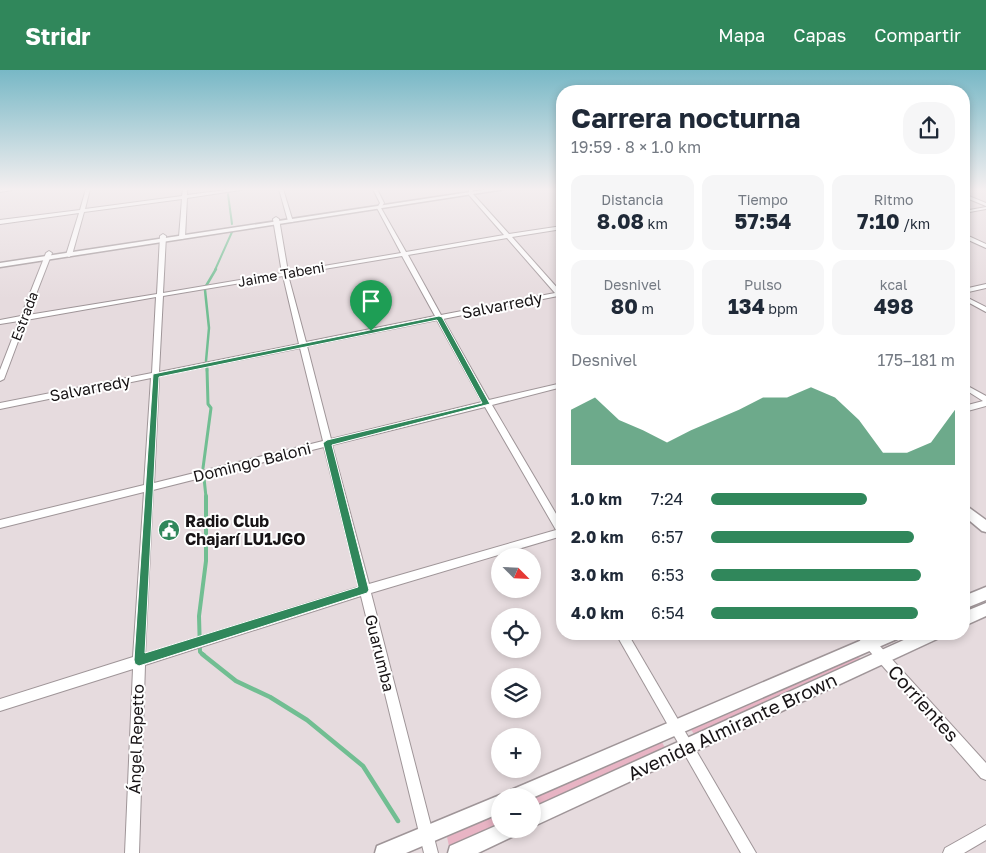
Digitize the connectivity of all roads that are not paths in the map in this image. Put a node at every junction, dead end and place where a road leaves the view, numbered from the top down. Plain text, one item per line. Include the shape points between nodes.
1 (77, 226) edge
2 (183, 226) edge
3 (246, 226) edge
4 (278, 226) edge
5 (391, 226) edge
6 (500, 226) edge
7 (556, 228) edge
8 (182, 235) junction
9 (508, 236) junction
10 (163, 238) junction
11 (970, 239) edge
12 (986, 246) edge
13 (69, 252) junction
14 (404, 254) junction
15 (48, 256) junction
16 (0, 261) edge
17 (0, 265) edge
18 (286, 274) junction
19 (217, 286) joint
20 (986, 286) edge
21 (200, 288) joint
22 (556, 289) edge
23 (970, 290) edge
24 (160, 295) junction
25 (556, 295) edge
26 (970, 301) edge
27 (986, 310) edge
28 (439, 317) junction
29 (23, 318) junction
30 (0, 322) edge
31 (303, 345) junction
32 (155, 375) junction
33 (0, 379) edge
34 (556, 387) edge
35 (970, 390) edge
36 (986, 402) edge
37 (487, 404) junction
38 (0, 406) edge
39 (970, 407) edge
40 (327, 443) junction
41 (220, 470) joint
42 (149, 487) junction
43 (970, 514) edge
44 (556, 522) edge
45 (0, 524) edge
46 (986, 527) edge
47 (556, 534) edge
48 (364, 590) junction
49 (986, 593) edge
50 (970, 600) edge
51 (986, 609) edge
52 (970, 616) edge
53 (626, 640) edge
54 (864, 640) edge
55 (867, 640) edge
56 (918, 640) edge
57 (882, 656) junction
58 (139, 660) junction
59 (0, 705) edge
60 (677, 728) junction
61 (688, 747) junction
62 (986, 773) edge
63 (536, 788) edge
64 (491, 808) edge
65 (541, 814) edge
66 (986, 832) edge
67 (426, 835) junction
68 (491, 838) edge
69 (132, 853) edge
70 (384, 853) edge
71 (431, 853) edge
72 (457, 853) edge
73 (748, 853) edge
74 (950, 853) edge

1 - 13 street
2 - 8 street
3 - 8 main road
4 - 18 street, Guarumba
5 - 14 street
6 - 9 street
7 - 9 street, Jaime Tabeni
8 - 10 main road
9 - 14 street, Jaime Tabeni
9 - 22 street
10 - 13 main road
10 - 24 street, Ángel Repetto
11 - 12 street
13 - 15 main road
14 - 18 street, Jaime Tabeni
14 - 28 street
15 - 16 main road
15 - 17 main road
15 - 29 street, Estrada
18 - 19 street, Jaime Tabeni
18 - 31 street, Guarumba
19 - 21 street, Jaime Tabeni
20 - 23 street
21 - 24 street, Jaime Tabeni
24 - 29 street, Jaime Tabeni
24 - 32 street, Ángel Repetto
25 - 28 street, Salvarredy
26 - 27 street
28 - 31 street, Salvarredy
28 - 37 street
29 - 30 street, Jaime Tabeni
29 - 33 street, Estrada
31 - 32 street, Salvarredy
31 - 40 street, Guarumba
32 - 38 street, Salvarredy
32 - 42 street, Ángel Repetto
34 - 37 street, Domingo Baloni
35 - 36 street
36 - 39 street
37 - 40 street, Domingo Baloni
37 - 44 street
40 - 41 street, Domingo Baloni
40 - 48 street, Guarumba
41 - 42 street, Domingo Baloni
42 - 45 street, Domingo Baloni
42 - 58 street, Ángel Repetto
43 - 46 main road
47 - 48 street
48 - 58 street
48 - 67 street, Guarumba
49 - 50 main road
51 - 52 main road
53 - 60 street
54 - 60 main road, Avenida Almirante Brown
55 - 57 street, Corrientes
56 - 57 main road, Avenida Almirante Brown
57 - 61 main road, Avenida Almirante Brown
57 - 62 street, Corrientes
58 - 59 street
58 - 69 street, Ángel Repetto
60 - 61 street
60 - 63 main road, Avenida Almirante Brown
61 - 65 main road, Avenida Almirante Brown
61 - 73 street
64 - 67 main road
66 - 74 street
67 - 70 main road
67 - 71 street, Guarumba
68 - 72 main road

